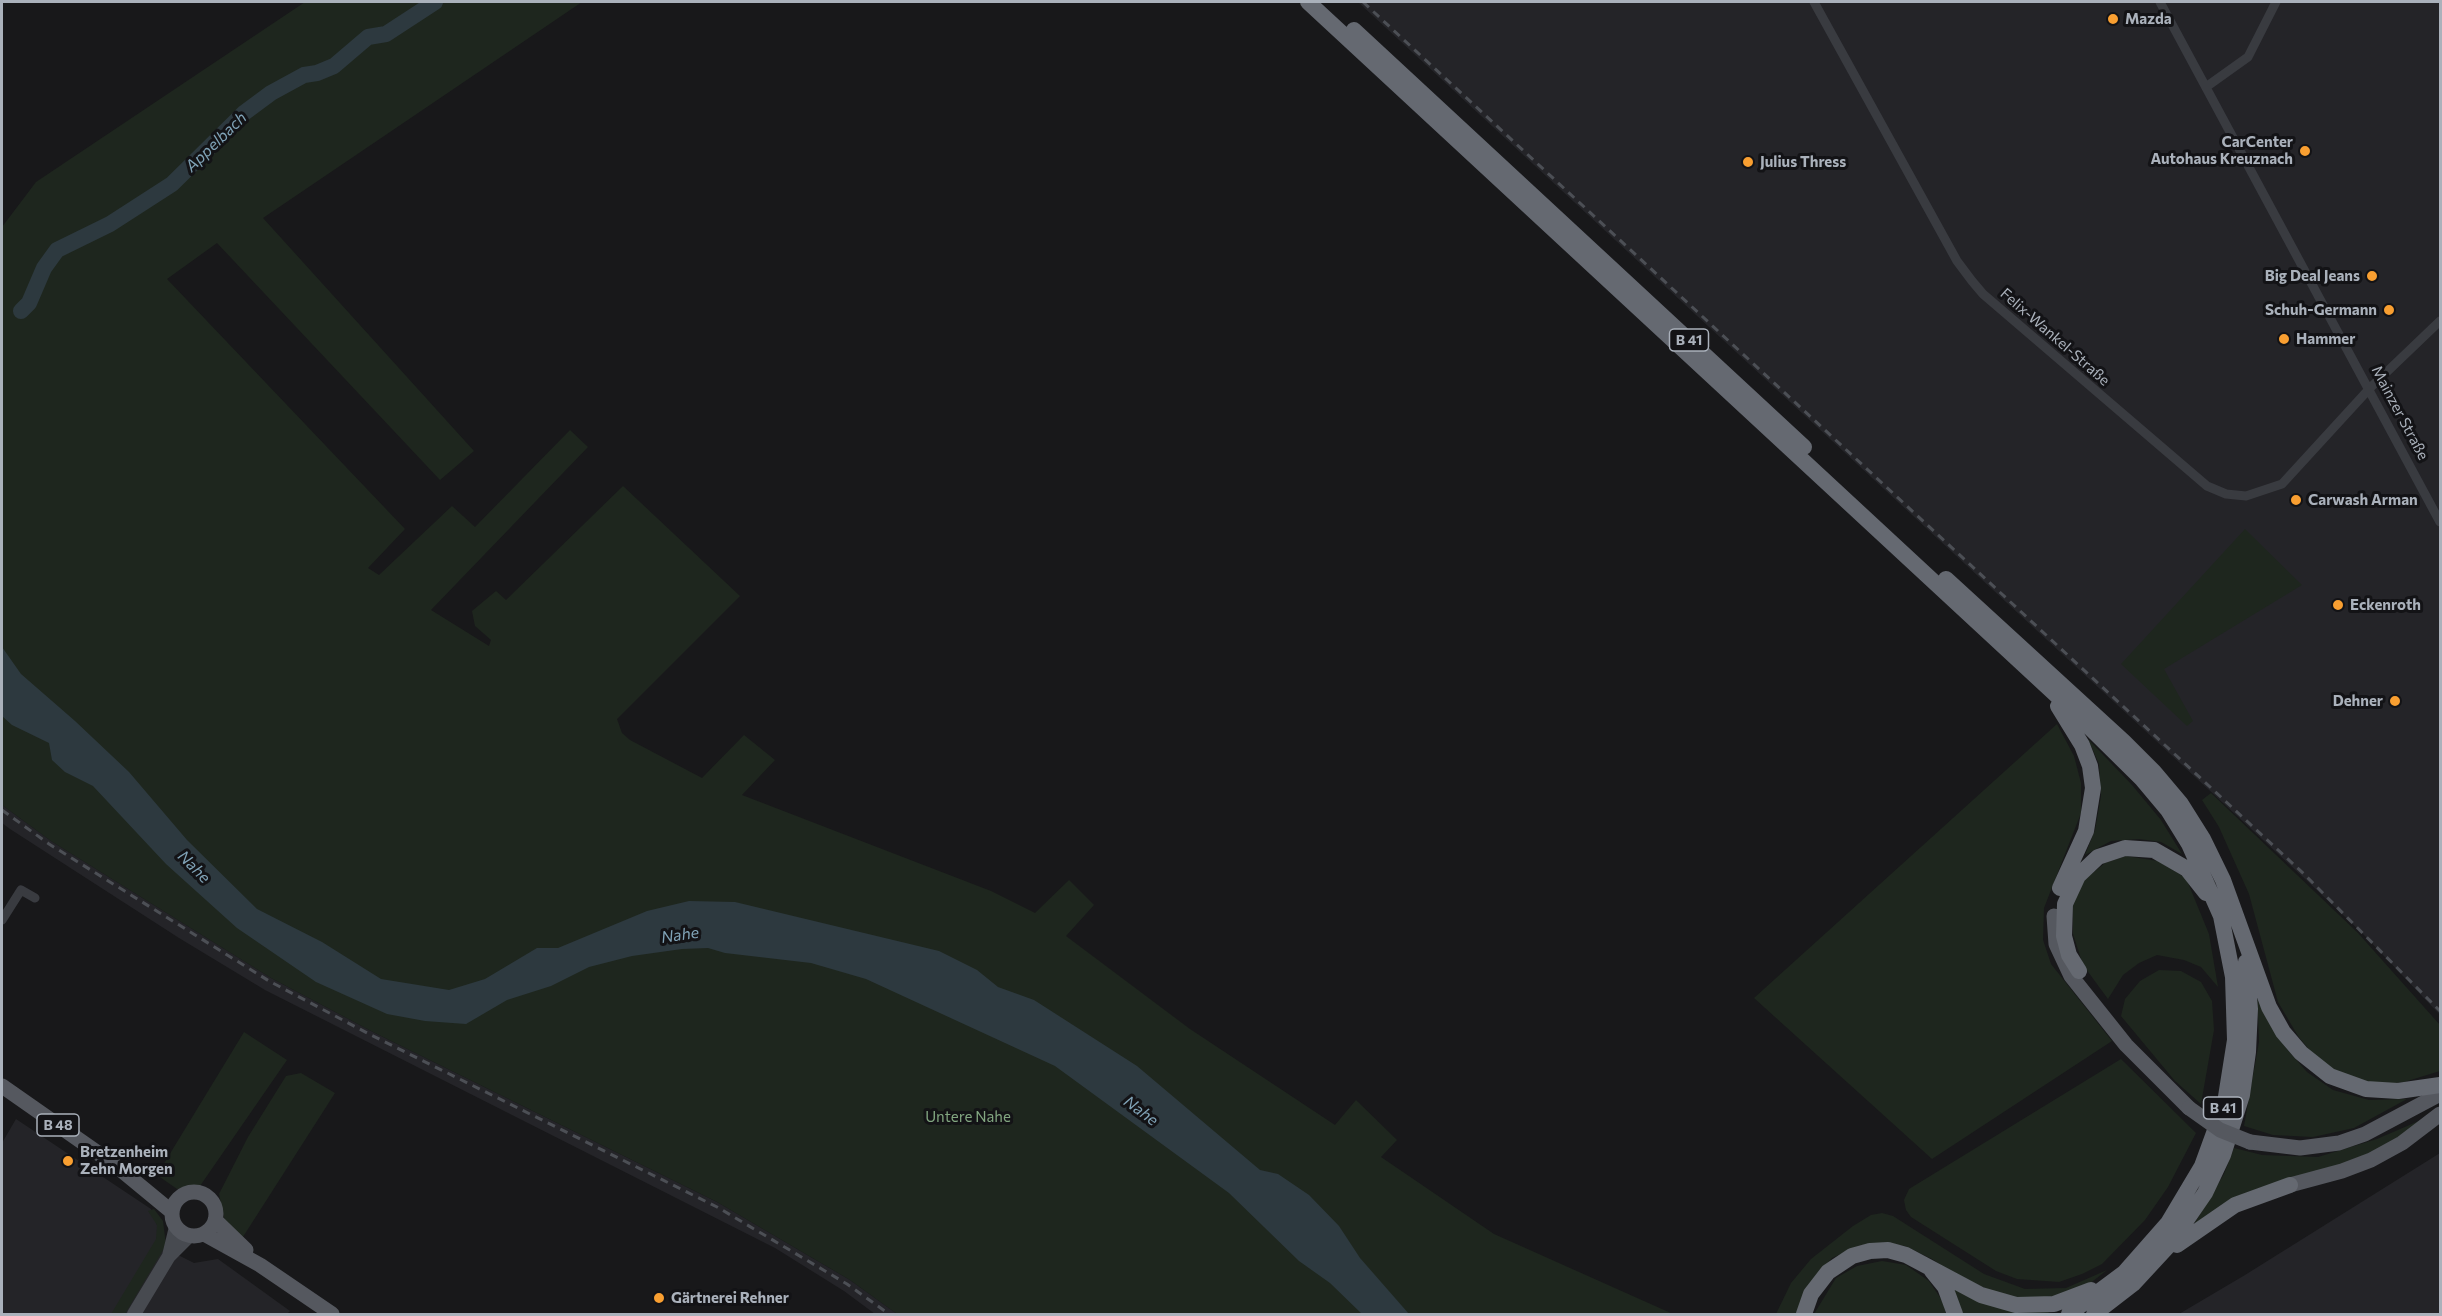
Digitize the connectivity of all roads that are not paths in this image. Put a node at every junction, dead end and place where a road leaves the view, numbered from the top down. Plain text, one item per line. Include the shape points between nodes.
1 (1308, 2) edge
2 (1324, 2) edge
3 (1814, 2) edge
4 (2160, 2) edge
5 (2276, 2) edge
6 (2206, 87) junction
7 (2440, 321) edge
8 (2370, 388) junction
9 (2440, 522) edge
10 (2046, 688) junction
11 (35, 898) dead end
12 (2054, 916) joint
13 (2221, 916) junction
14 (2, 920) edge
15 (2238, 923) junction
16 (2079, 972) joint
17 (2440, 1085) edge
18 (2, 1086) edge
19 (2168, 1088) junction
20 (2440, 1094) edge
21 (2440, 1114) edge
22 (114, 1165) junction
23 (2290, 1185) joint
24 (182, 1196) junction
25 (172, 1212) junction
26 (215, 1220) junction
27 (190, 1232) junction
28 (1915, 1258) junction
29 (2157, 1260) junction
30 (260, 1265) junction
31 (2124, 1273) junction
32 (134, 1314) edge
33 (332, 1314) edge
34 (1804, 1314) edge
35 (1955, 1314) edge
36 (2069, 1314) edge
37 (2094, 1314) edge

1 - 10 highway, B 41
2 - 15 highway, B 41 via 2147,765 2181,804 2203,839
3 - 8 street, Felix-Wankel-Straße via 1967,274 1983,294 2193,477 2216,490 2246,496 2282,484
4 - 6 street, Mainzer Straße
5 - 6 street via 2248,57
6 - 8 street, Mainzer Straße
7 - 8 street, Felix-Wankel-Straße
8 - 9 street, Mainzer Straße
10 - 12 highway, B 41 via 2082,745 2093,788 2089,821 2058,894
10 - 13 highway, B 41 via 2156,794 2199,861
11 - 14 street via 21,890
12 - 19 main road, B 41 via 2056,944 2071,976 2126,1045
13 - 16 highway, B 41 via 2197,879 2172,858 2135,847 2107,853 2078,876 2065,904 2064,936
13 - 31 highway, B 41 via 2231,957 2236,1019 2224,1103 2211,1145 2186,1195
15 - 17 highway, B 41 via 2276,1020 2292,1044 2310,1061 2342,1082 2366,1089 2398,1091
15 - 29 highway, B 41 via 2247,966 2250,1010 2242,1095 2227,1146 2205,1192
16 - 19 main road, B 41
18 - 22 main road, B 48
19 - 20 main road, B 41, bridge via 2220,1130 2250,1142 2300,1148 2339,1143 2365,1134
21 - 23 main road via 2379,1156
22 - 24 main road, B 48
22 - 25 main road, B 48
23 - 29 highway via 2235,1205
24 - 25 main road
24 - 26 main road via 193,1192 205,1195 215,1209
25 - 27 main road
26 - 27 main road
26 - 30 main road
27 - 30 main road
27 - 32 street via 169,1256
28 - 31 highway via 1992,1300 2029,1306 2067,1301
28 - 34 highway via 1879,1250 1852,1256 1821,1279
28 - 35 highway via 1939,1278
29 - 37 highway, B 41
30 - 33 main road
31 - 36 highway, B 41

